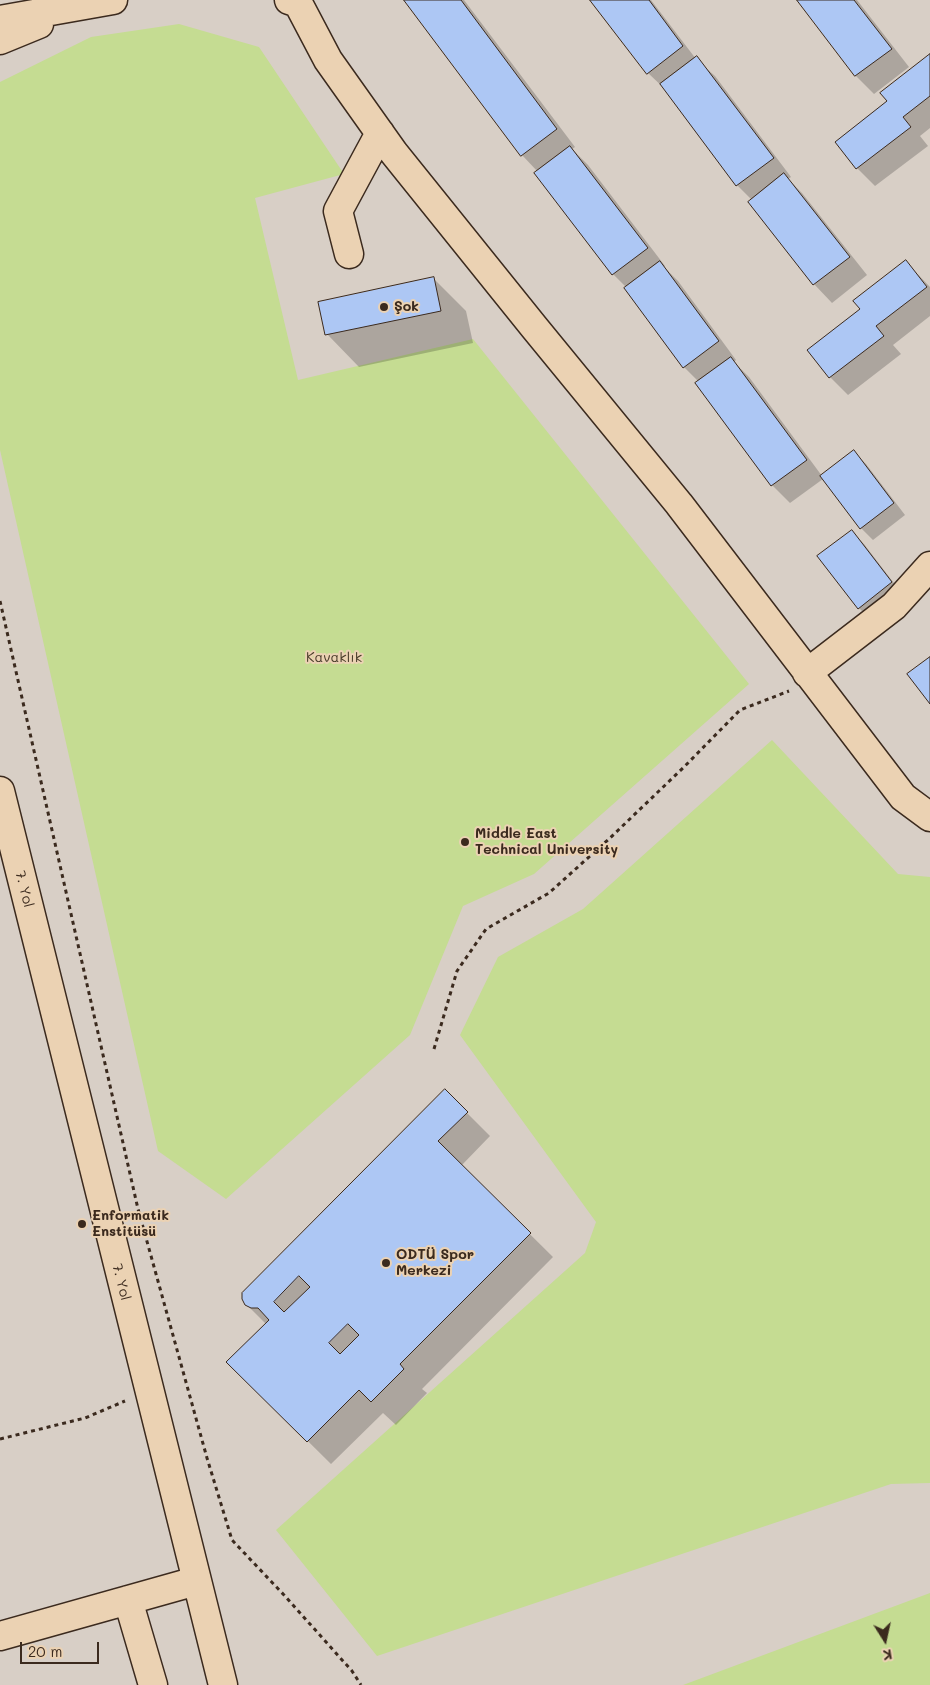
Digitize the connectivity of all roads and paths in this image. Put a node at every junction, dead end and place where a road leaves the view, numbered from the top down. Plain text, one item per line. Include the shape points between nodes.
1 (113, 0) edge
2 (297, 1) edge
3 (82, 6) junction
4 (0, 20) edge
5 (0, 40) edge
6 (380, 133) junction
7 (349, 254) dead end
8 (930, 566) edge
9 (0, 601) edge
10 (811, 678) junction
11 (0, 791) edge
12 (930, 817) edge
13 (434, 1049) dead end
14 (149, 1391) junction
15 (0, 1439) edge
16 (196, 1581) junction
17 (128, 1600) junction
18 (0, 1636) edge
19 (153, 1685) edge
20 (223, 1685) edge
21 (361, 1685) edge

1 - 3 street
2 - 6 street via 328,60
3 - 4 street
3 - 5 street
6 - 7 street via 338,212
6 - 10 street via 679,504
8 - 10 street via 894,606
9 - 21 path via 138,1208 232,1540 352,1671
10 - 12 street via 903,796
10 - 13 path via 740,710 610,838 549,892 486,929 457,971
11 - 14 street, 7. Yol
14 - 15 path via 85,1418
14 - 16 street, 7. Yol
16 - 17 street
16 - 20 street, 7. Yol
17 - 18 street
17 - 19 street

